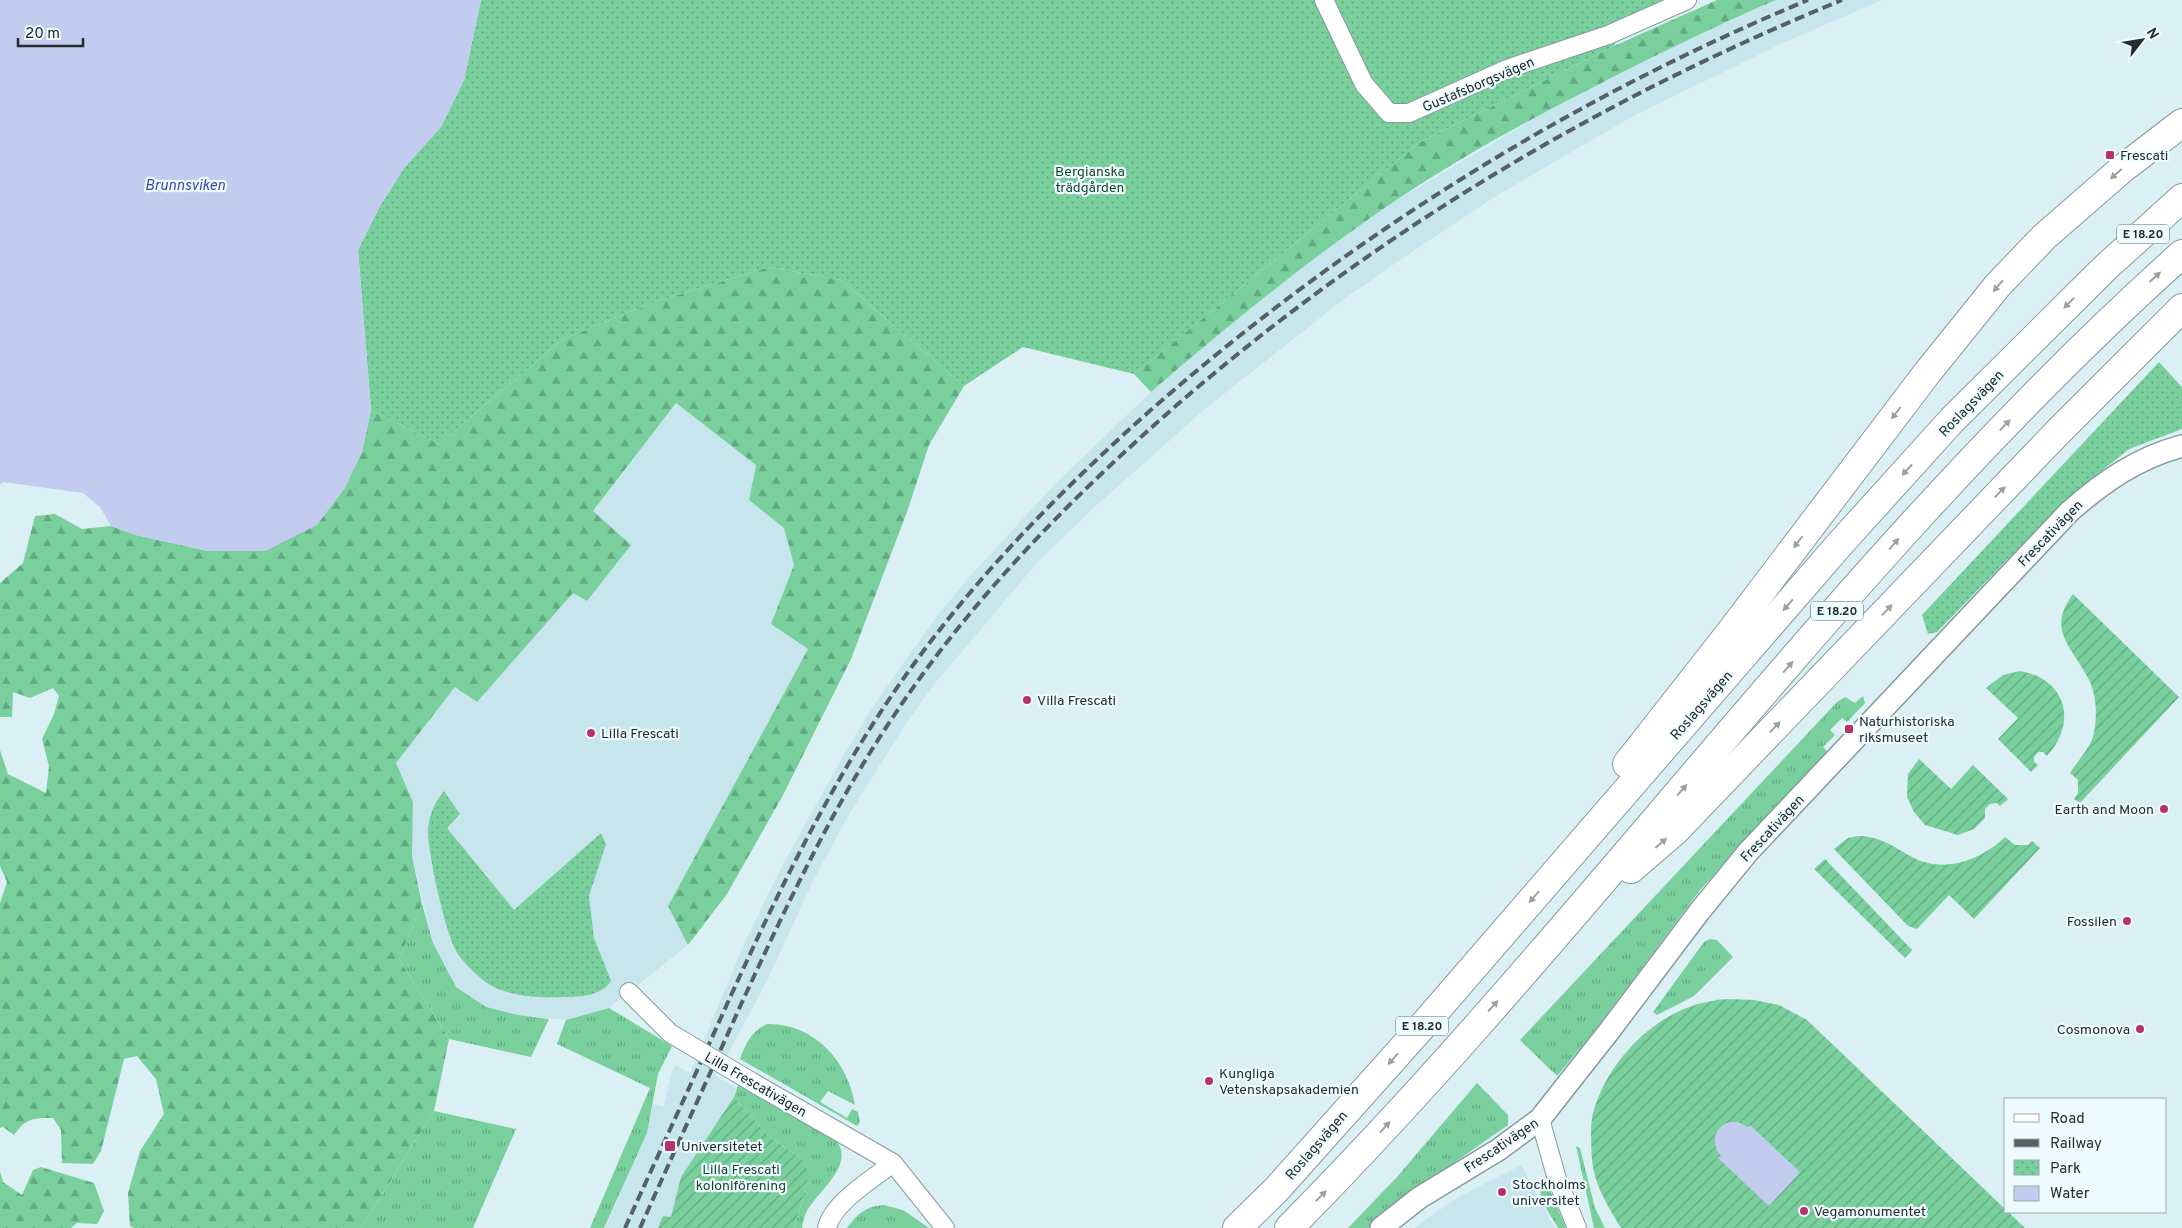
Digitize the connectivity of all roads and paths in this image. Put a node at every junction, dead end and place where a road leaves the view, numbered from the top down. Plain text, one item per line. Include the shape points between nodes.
1 (1324, 0) edge
2 (1686, 0) edge
3 (2182, 123) edge
4 (2182, 198) edge
5 (2182, 254) edge
6 (2182, 308) edge
7 (2182, 446) edge
8 (1566, 860) junction
9 (1558, 932) junction
10 (629, 992) dead end
11 (1540, 1119) junction
12 (893, 1163) junction
13 (1276, 1190) junction
14 (826, 1228) edge
15 (945, 1228) edge
16 (1222, 1228) edge
17 (1237, 1228) edge
18 (1289, 1228) edge
19 (1381, 1228) edge
20 (1577, 1228) edge

1 - 2 street, Gustafsborgsvägen via 1364,84 1389,113 1409,113 1508,69 1608,35
3 -> 8 main road via 2122,169 2044,238 1998,285 1606,791
4 -> 8 main road, Roslagsvägen / E 18.20 via 2104,269 1952,420
9 -> 5 main road, E 18.20 via 1922,512 2056,372
9 -> 6 main road via 1674,832 2058,432
7 - 11 street, Frescativägen via 2161,451 2133,464 2098,486 2069,512 1748,852
8 -> 13 main road, Roslagsvägen / E 18.20
18 -> 9 main road, E 18.20 via 1352,1163
10 - 12 street, Lilla Frescativägen, bridge via 670,1033
11 - 19 street, Frescativägen via 1498,1150 1419,1198
11 - 20 street via 1557,1179
12 - 14 street via 842,1203
12 - 15 street, Lilla Frescativägen
13 - 16 main road
13 - 17 main road, Roslagsvägen / E 18.20

